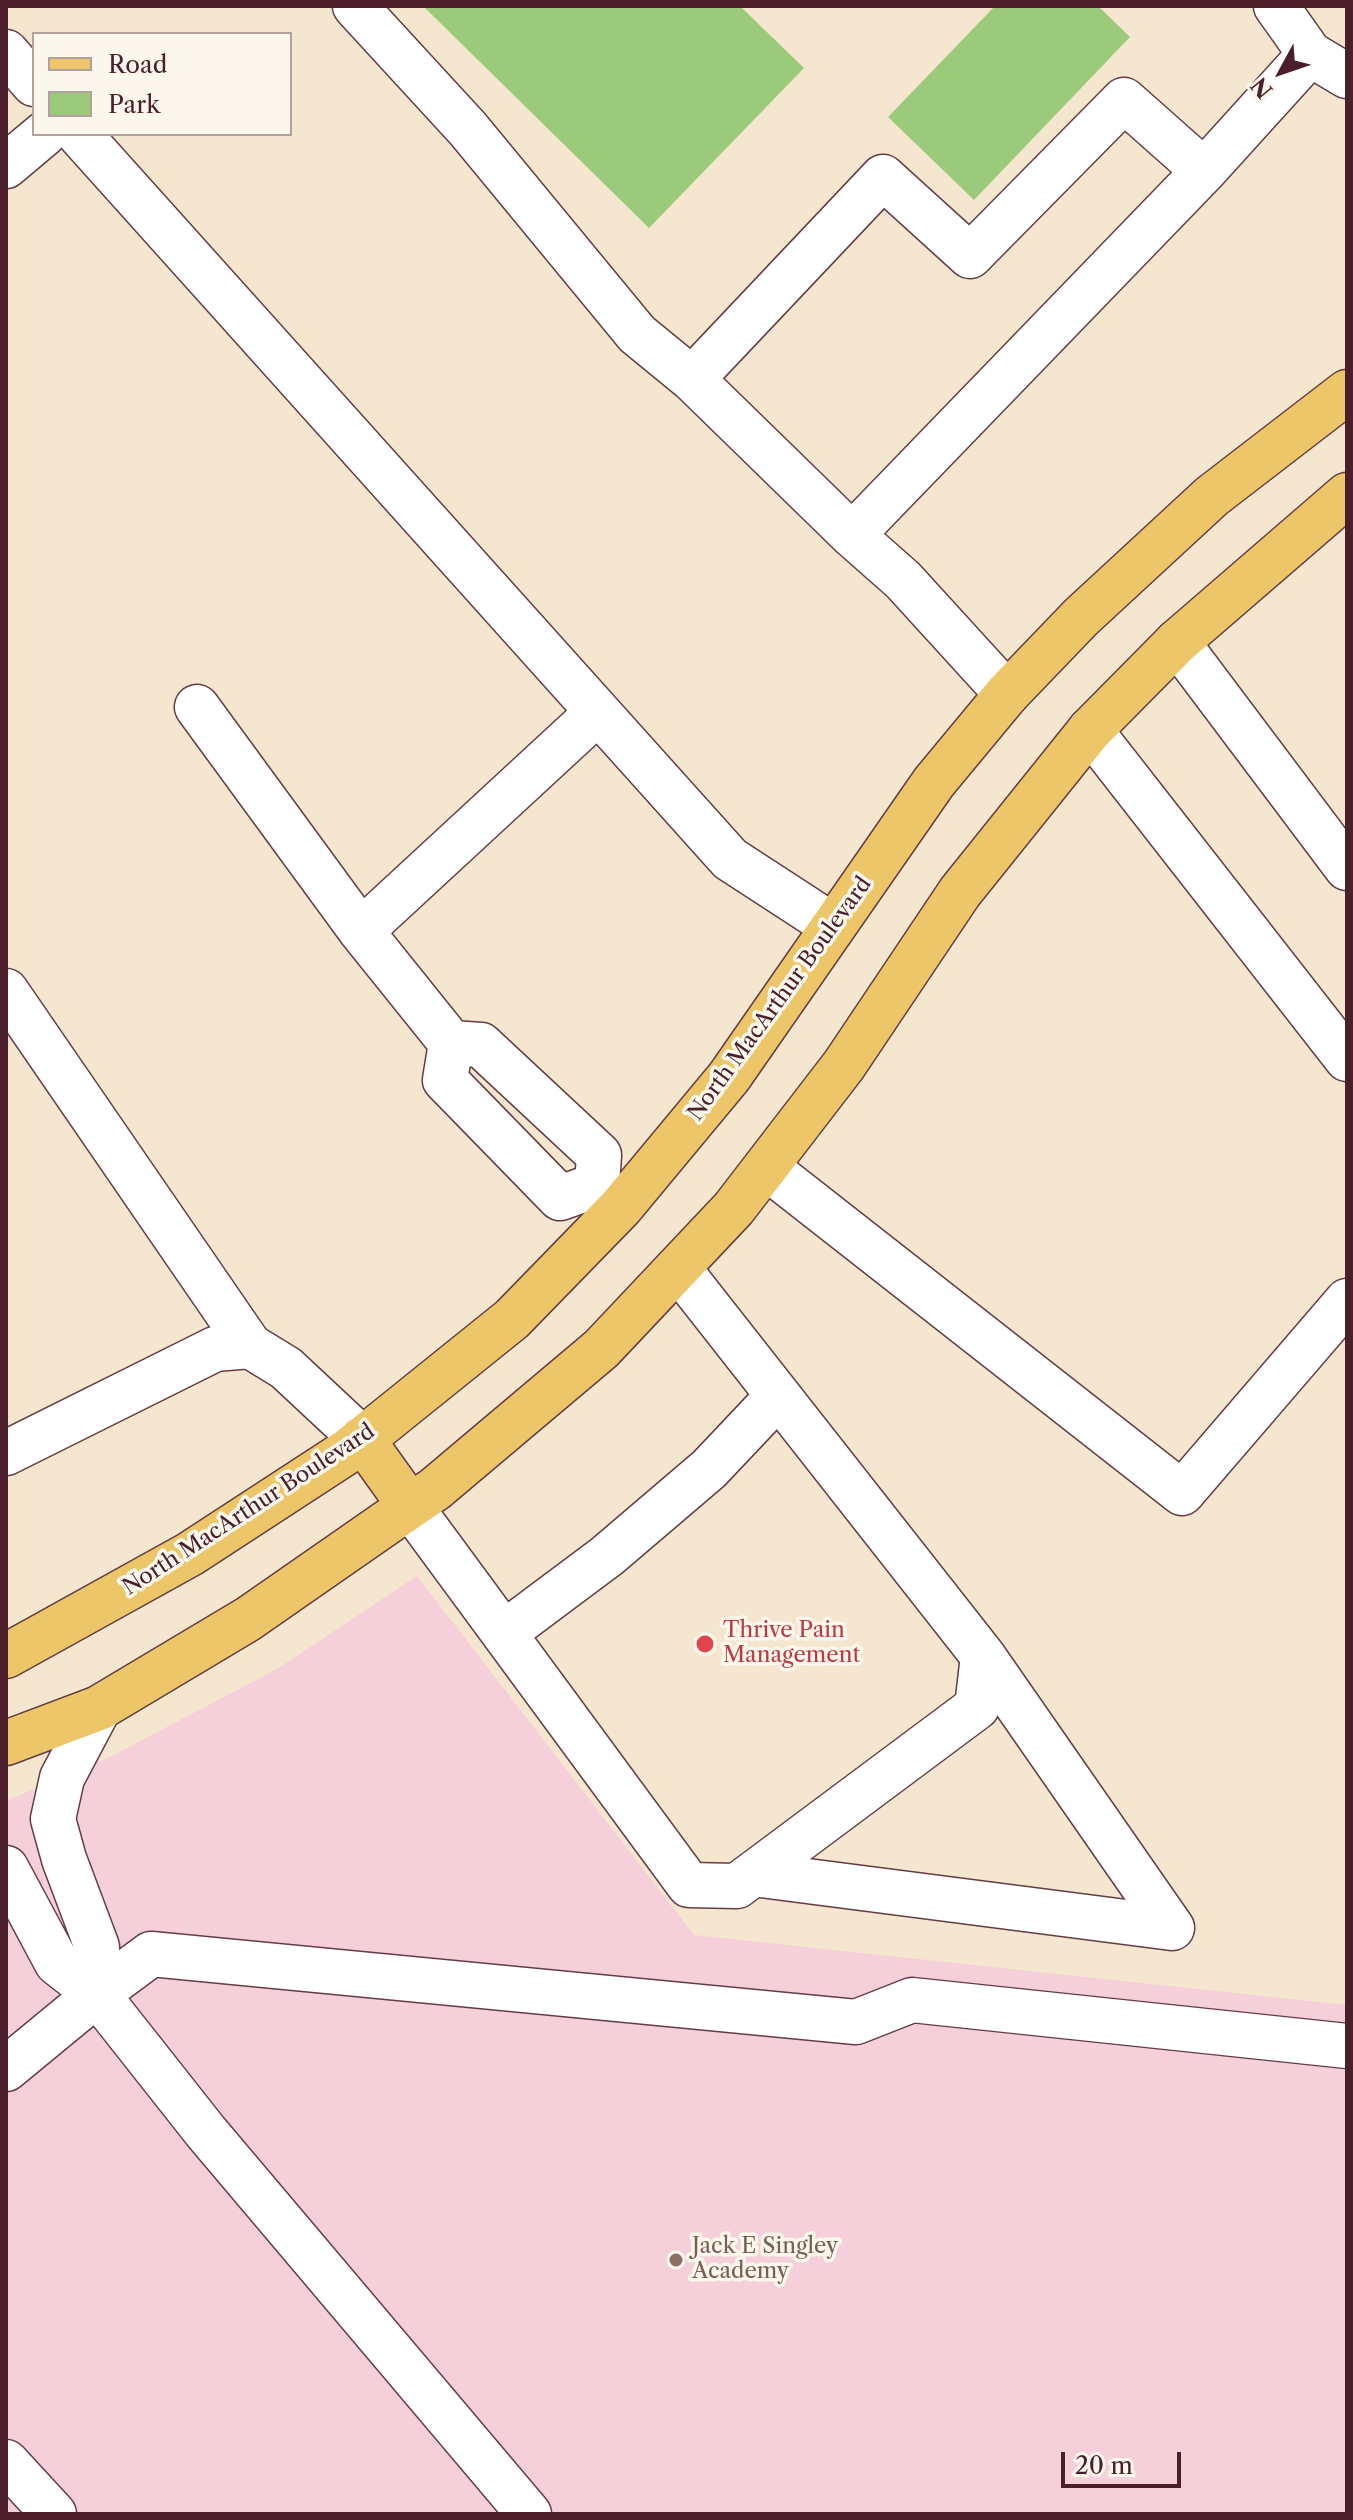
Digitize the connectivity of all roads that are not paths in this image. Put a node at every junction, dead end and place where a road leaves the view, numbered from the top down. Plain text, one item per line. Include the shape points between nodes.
1 (355, 6) edge
2 (1276, 6) edge
3 (6, 52) edge
4 (1310, 54) junction
5 (1347, 76) edge
6 (32, 82) edge
7 (42, 136) edge
8 (81, 136) edge
9 (6, 166) edge
10 (1204, 171) junction
11 (692, 379) junction
12 (1347, 392) edge
13 (1347, 495) edge
14 (852, 535) junction
15 (1177, 642) junction
16 (1007, 694) junction
17 (197, 707) dead end
18 (598, 712) junction
19 (1090, 730) junction
20 (1347, 868) edge
21 (833, 926) junction
22 (361, 931) junction
23 (6, 991) edge
24 (22, 1046) edge
25 (1347, 1059) edge
26 (766, 1167) junction
27 (609, 1196) junction
28 (678, 1268) junction
29 (1347, 1301) edge
30 (250, 1346) junction
31 (778, 1396) junction
32 (362, 1439) junction
33 (6, 1453) edge
34 (410, 1506) junction
35 (504, 1633) junction
36 (6, 1656) edge
37 (983, 1656) junction
38 (99, 1708) junction
39 (6, 1743) edge
40 (6, 1868) edge
41 (753, 1874) junction
42 (97, 1994) junction
43 (1347, 2046) edge
44 (6, 2069) edge
45 (6, 2462) edge
46 (54, 2514) edge
47 (529, 2514) edge

1 - 11 street via 468,129 637,334
2 - 4 street
3 - 6 street
4 - 5 street
4 - 10 street
7 - 9 street
8 - 18 street
10 - 11 street via 1124,100 970,256 883,177
10 - 14 street
11 - 14 street
12 - 16 main road, North MacArthur Boulevard via 1212,496
13 - 15 main road
14 - 16 street via 903,580
15 - 19 main road
15 - 20 street
16 - 21 main road, North MacArthur Boulevard via 934,782
17 - 22 street
18 - 21 street via 730,859
18 - 22 street
19 - 25 street
19 - 26 main road via 960,892 844,1065
21 - 27 main road, North MacArthur Boulevard via 729,1077
22 - 27 street via 451,1043 481,1045 599,1155
23 - 24 street
24 - 30 street
26 - 28 main road
26 - 29 street via 1182,1493
27 - 32 main road, North MacArthur Boulevard via 512,1319
28 - 31 street
28 - 34 main road via 601,1349
30 - 32 street via 286,1368
30 - 33 street via 215,1349
31 - 35 street via 709,1469 607,1556
31 - 37 street
32 - 34 main road
32 - 36 main road, North MacArthur Boulevard via 190,1554
34 - 35 street
34 - 38 main road via 248,1619
35 - 41 street via 689,1885 737,1886
37 - 41 street via 977,1707
37 - 41 street via 1172,1928
38 - 39 main road
38 - 42 street via 62,1778 53,1819 97,1947
40 - 42 street via 57,1963
42 - 43 street via 151,1954 856,2022 912,2000
42 - 44 street
42 - 47 street via 206,2132
45 - 46 street

